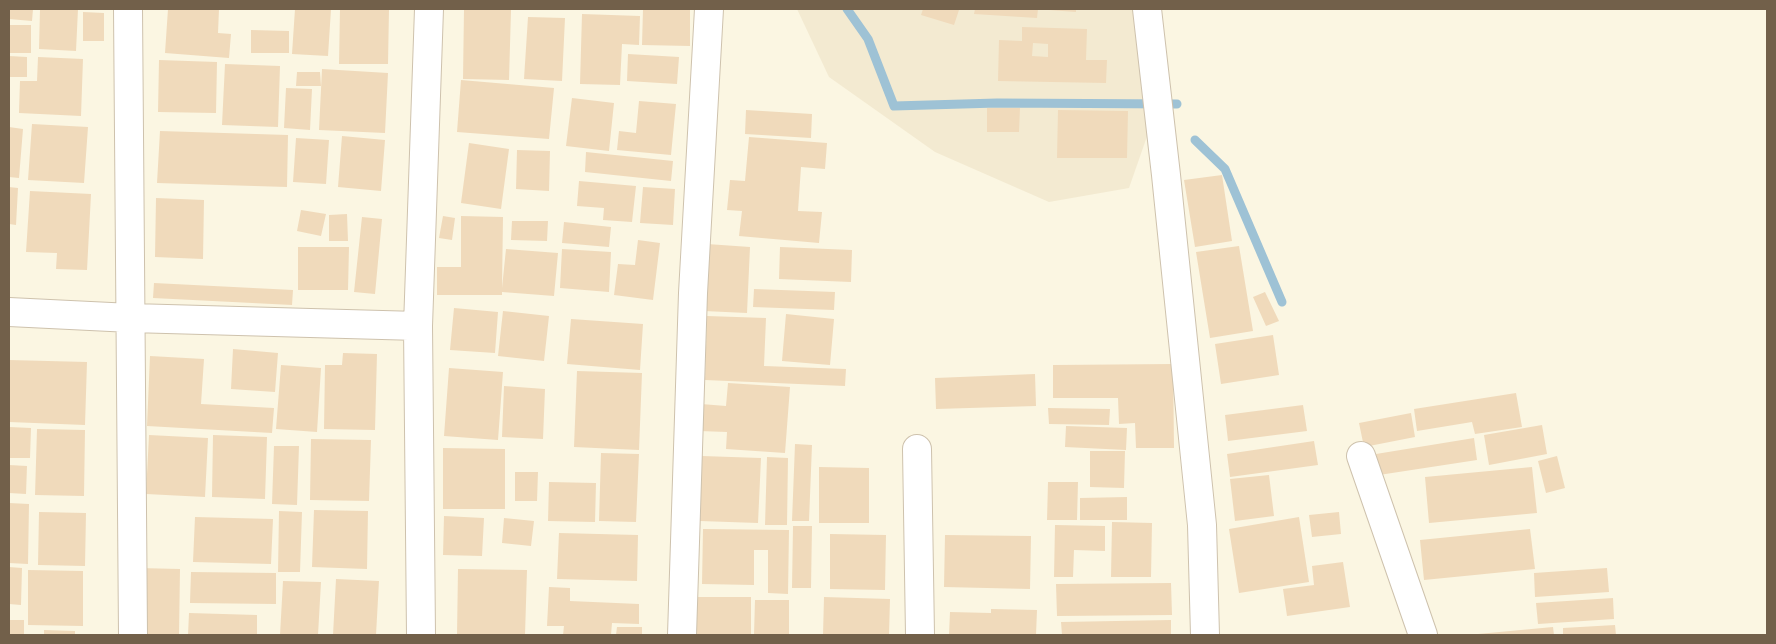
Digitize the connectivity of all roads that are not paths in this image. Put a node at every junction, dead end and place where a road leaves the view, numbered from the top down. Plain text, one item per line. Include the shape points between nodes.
1 (128, 9) edge
2 (429, 9) edge
3 (709, 9) edge
4 (1147, 9) edge
5 (9, 312) edge
6 (131, 318) junction
7 (418, 326) junction
8 (917, 449) dead end
9 (1362, 456) dead end
10 (133, 635) edge
11 (421, 635) edge
12 (682, 635) edge
13 (920, 635) edge
14 (1205, 635) edge
15 (1423, 635) edge

1 - 6 street
2 - 7 street
3 - 12 street via 693,293
4 - 14 street via 1202,525
5 - 6 street
6 - 7 street
6 - 10 street
7 - 11 street
8 - 13 street
9 - 15 street

